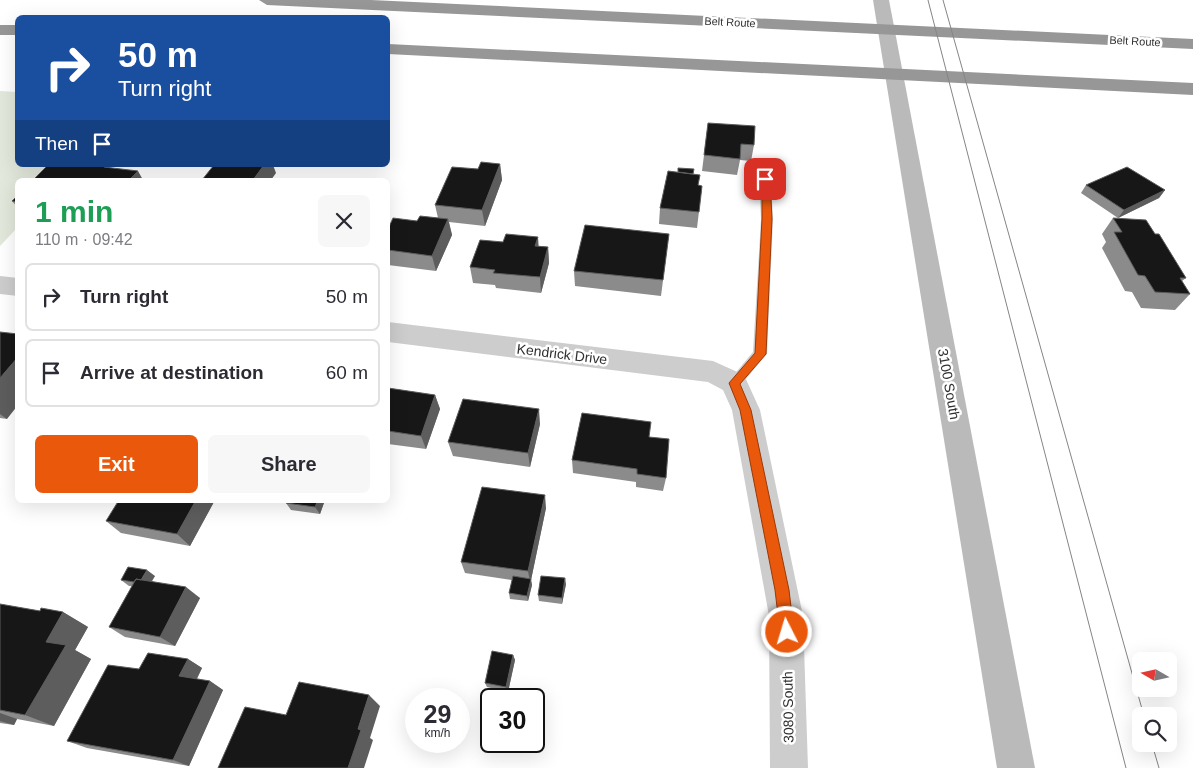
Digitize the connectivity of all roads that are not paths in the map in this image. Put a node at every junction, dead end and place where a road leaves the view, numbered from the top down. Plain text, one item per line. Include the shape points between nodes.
1 (267, 0) edge
2 (882, 0) edge
3 (0, 30) edge
4 (15, 30) edge
5 (1193, 44) edge
6 (390, 49) edge
7 (1193, 89) edge
8 (765, 179) dead end
9 (0, 285) edge
10 (15, 287) edge
11 (390, 332) edge
12 (734, 383) junction
13 (789, 768) edge
14 (1016, 768) edge

1 - 5 highway, Belt Route
2 - 14 main road, 3100 South
3 - 4 highway
6 - 7 highway
8 - 12 lane via 767,219 760,354
9 - 10 street
11 - 12 street, Kendrick Drive via 713,372
12 - 13 street, 3080 South via 746,410 786,616

